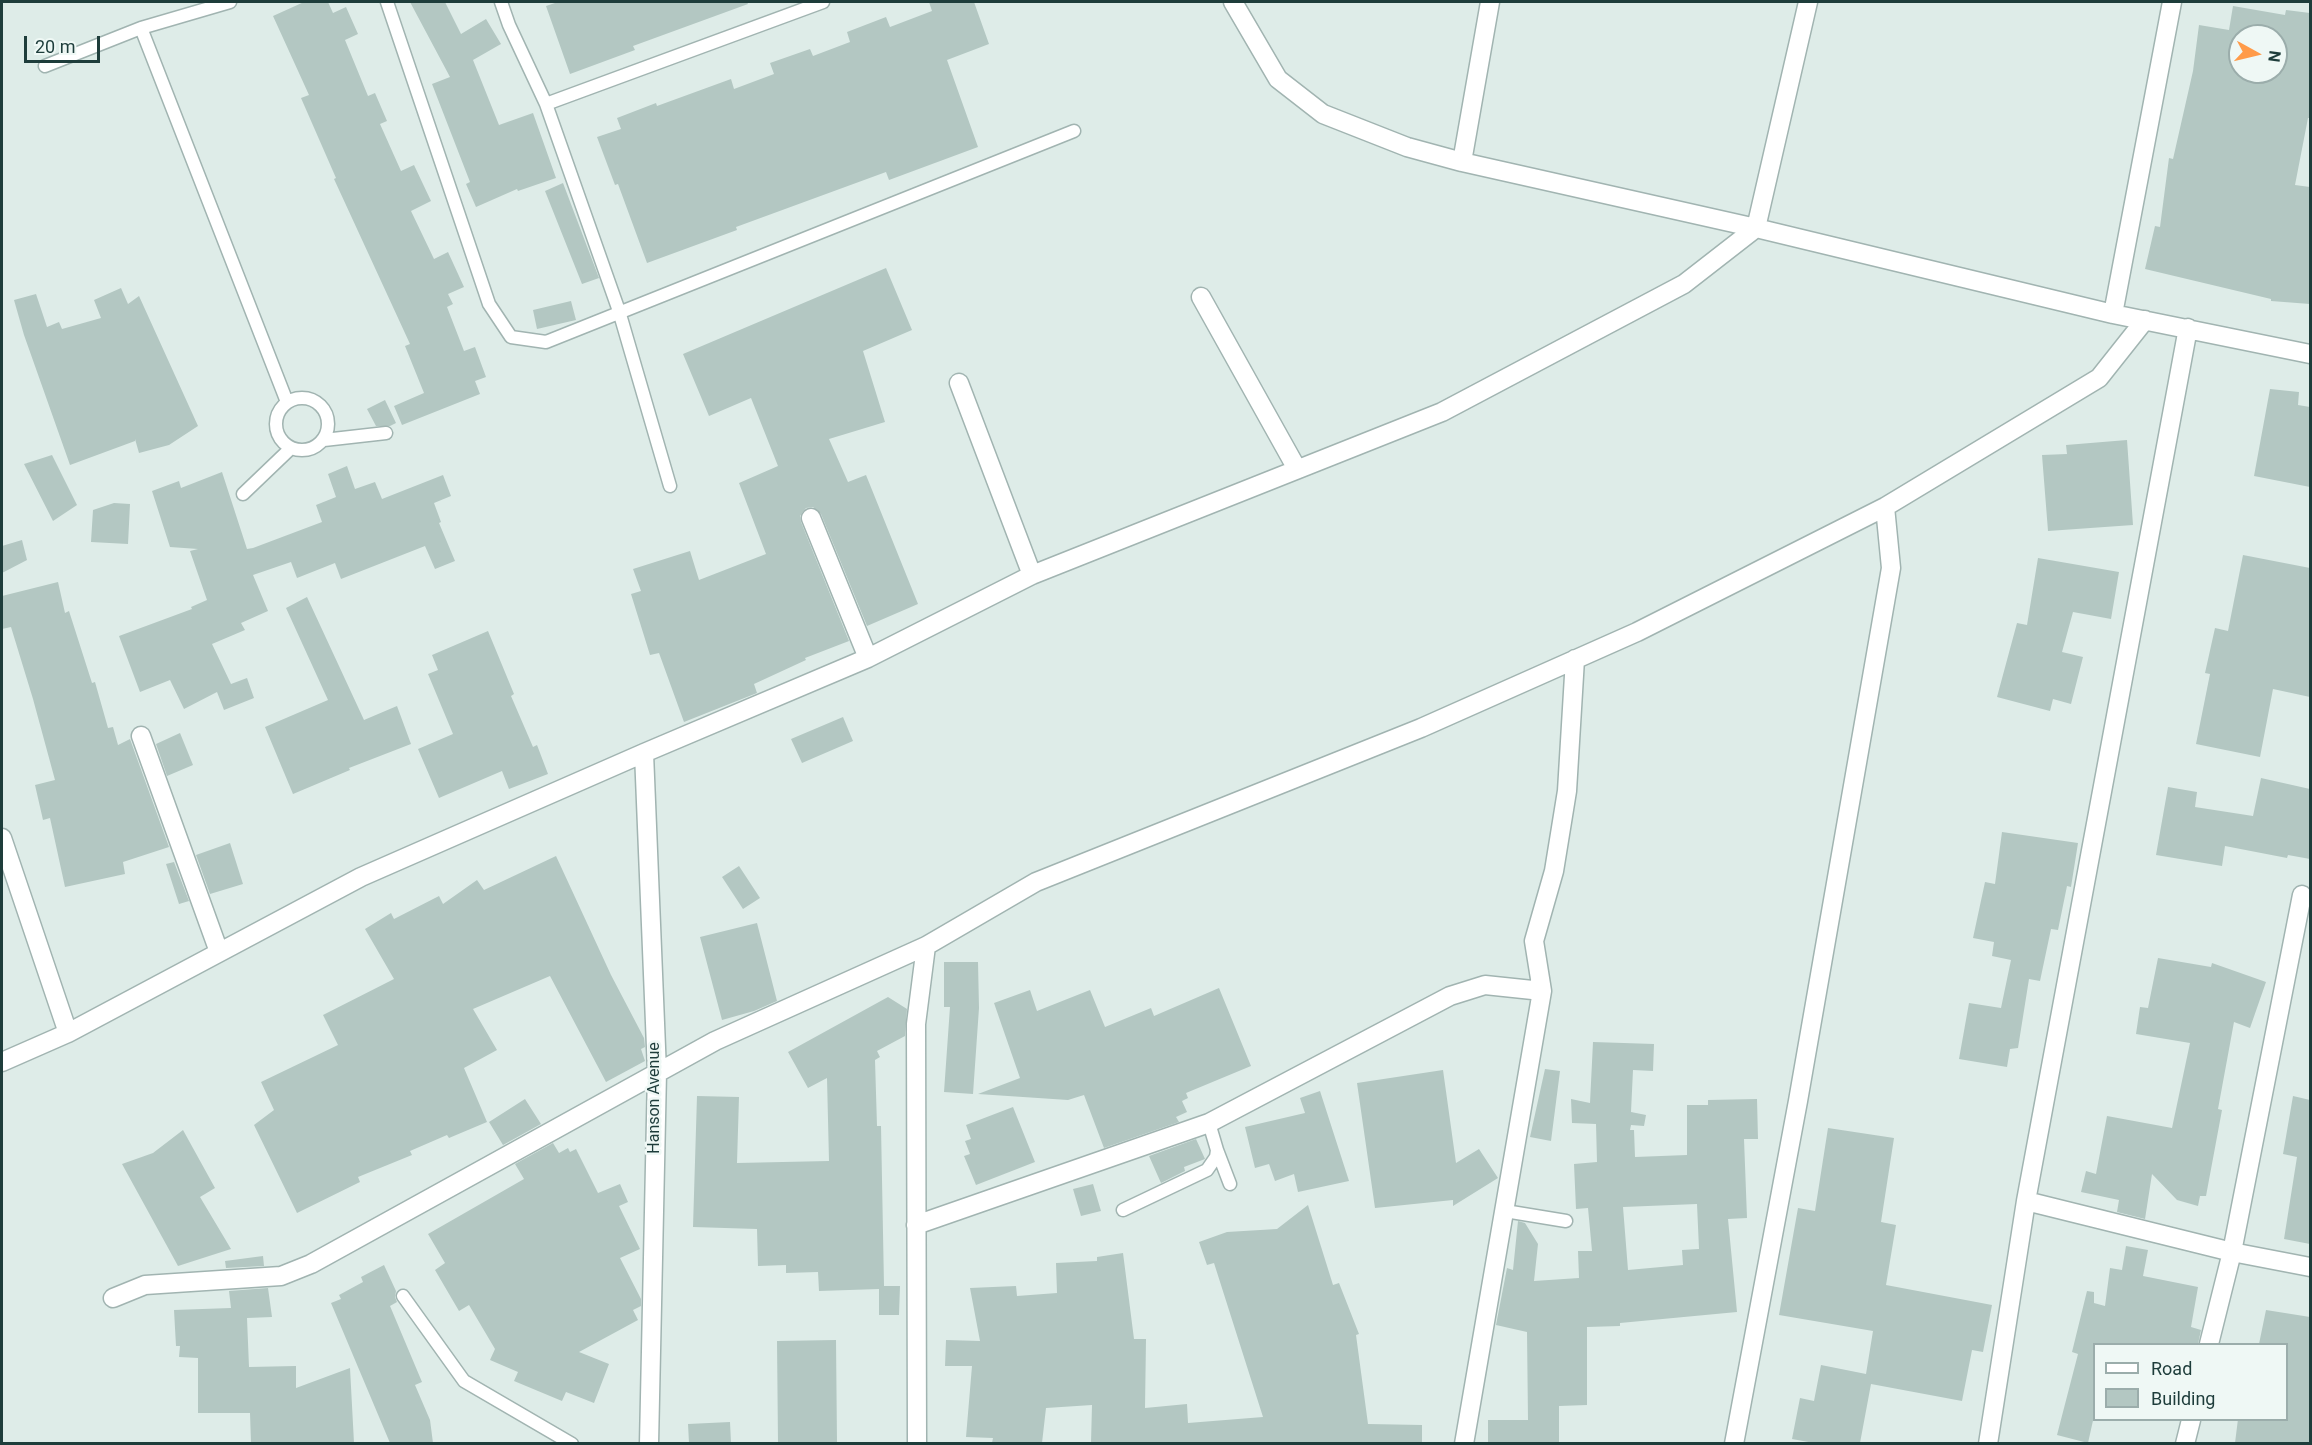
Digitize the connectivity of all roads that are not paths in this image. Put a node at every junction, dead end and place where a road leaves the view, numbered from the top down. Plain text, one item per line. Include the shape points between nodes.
1 (230, 2) edge
2 (387, 2) edge
3 (501, 2) edge
4 (823, 2) edge
5 (1233, 2) edge
6 (1490, 2) edge
7 (1808, 2) edge
8 (2172, 2) edge
9 (141, 28) junction
10 (45, 66) dead end
11 (546, 104) junction
12 (1074, 131) dead end
13 (1462, 162) junction
14 (1756, 228) junction
15 (1201, 297) dead end
16 (620, 311) junction
17 (2114, 314) junction
18 (2145, 320) junction
19 (2188, 328) junction
20 (2310, 354) edge
21 (959, 383) dead end
22 (286, 402) junction
23 (386, 433) dead end
24 (324, 440) junction
25 (290, 449) junction
26 (1297, 469) junction
27 (670, 486) dead end
28 (243, 494) dead end
29 (1885, 507) junction
30 (811, 518) dead end
31 (1032, 575) junction
32 (868, 658) junction
33 (1575, 659) junction
34 (141, 736) dead end
35 (644, 753) junction
36 (2, 838) edge
37 (2302, 895) dead end
38 (926, 946) junction
39 (219, 952) junction
40 (1542, 991) junction
41 (68, 1033) junction
42 (2, 1062) edge
43 (657, 1072) junction
44 (1209, 1123) junction
45 (1217, 1150) junction
46 (1230, 1184) dead end
47 (2026, 1201) junction
48 (1123, 1210) dead end
49 (1505, 1211) junction
50 (1566, 1221) dead end
51 (916, 1226) junction
52 (2232, 1252) junction
53 (2310, 1267) edge
54 (403, 1296) dead end
55 (113, 1298) dead end
56 (2209, 1343) edge
57 (2190, 1421) edge
58 (572, 1443) edge
59 (649, 1443) edge
60 (917, 1443) edge
61 (1464, 1443) edge
62 (1734, 1443) edge
63 (1988, 1443) edge
64 (2185, 1443) edge

1 - 9 lane
2 - 16 lane via 489,304 511,337 546,342
3 - 11 lane
4 - 11 lane
5 - 13 street via 1278,79 1323,114 1407,147
6 - 13 street
7 - 14 street
8 - 17 street
9 - 10 lane
9 - 22 lane
11 - 16 lane
12 - 16 lane
13 - 14 street
14 - 17 street
14 - 26 street via 1684,284 1442,412
15 - 26 street
16 - 27 lane
17 - 18 street
18 - 19 street
18 - 29 street via 2099,378
19 - 20 street
19 - 47 street
21 - 31 street
22 - 24 lane via 304,397 321,405 329,422
22 - 25 lane via 275,417 277,435
23 - 24 lane
24 - 25 lane via 309,451
25 - 28 lane
26 - 31 street
29 - 33 street via 1637,632
29 - 62 street via 1891,568
30 - 32 street
31 - 32 street
32 - 35 street
33 - 38 street via 1421,728 1036,882
33 - 40 street via 1567,791 1554,871 1534,940
34 - 39 street
35 - 39 street via 361,877
35 - 43 street, Hanson Avenue
36 - 41 street
37 - 52 street
38 - 43 street via 715,1041
38 - 51 street via 916,1024
39 - 41 street
40 - 44 street via 1485,985 1450,996
40 - 49 street
41 - 42 street
43 - 55 street via 311,1264 270,1278 145,1285
43 - 59 street, Hanson Avenue
44 - 45 lane
44 - 51 street
45 - 46 lane
45 - 48 lane via 1207,1170
47 - 52 street
47 - 63 street
49 - 50 lane
49 - 61 street
51 - 60 street
52 - 53 street
52 - 56 street
54 - 58 lane via 464,1381
57 - 64 street

